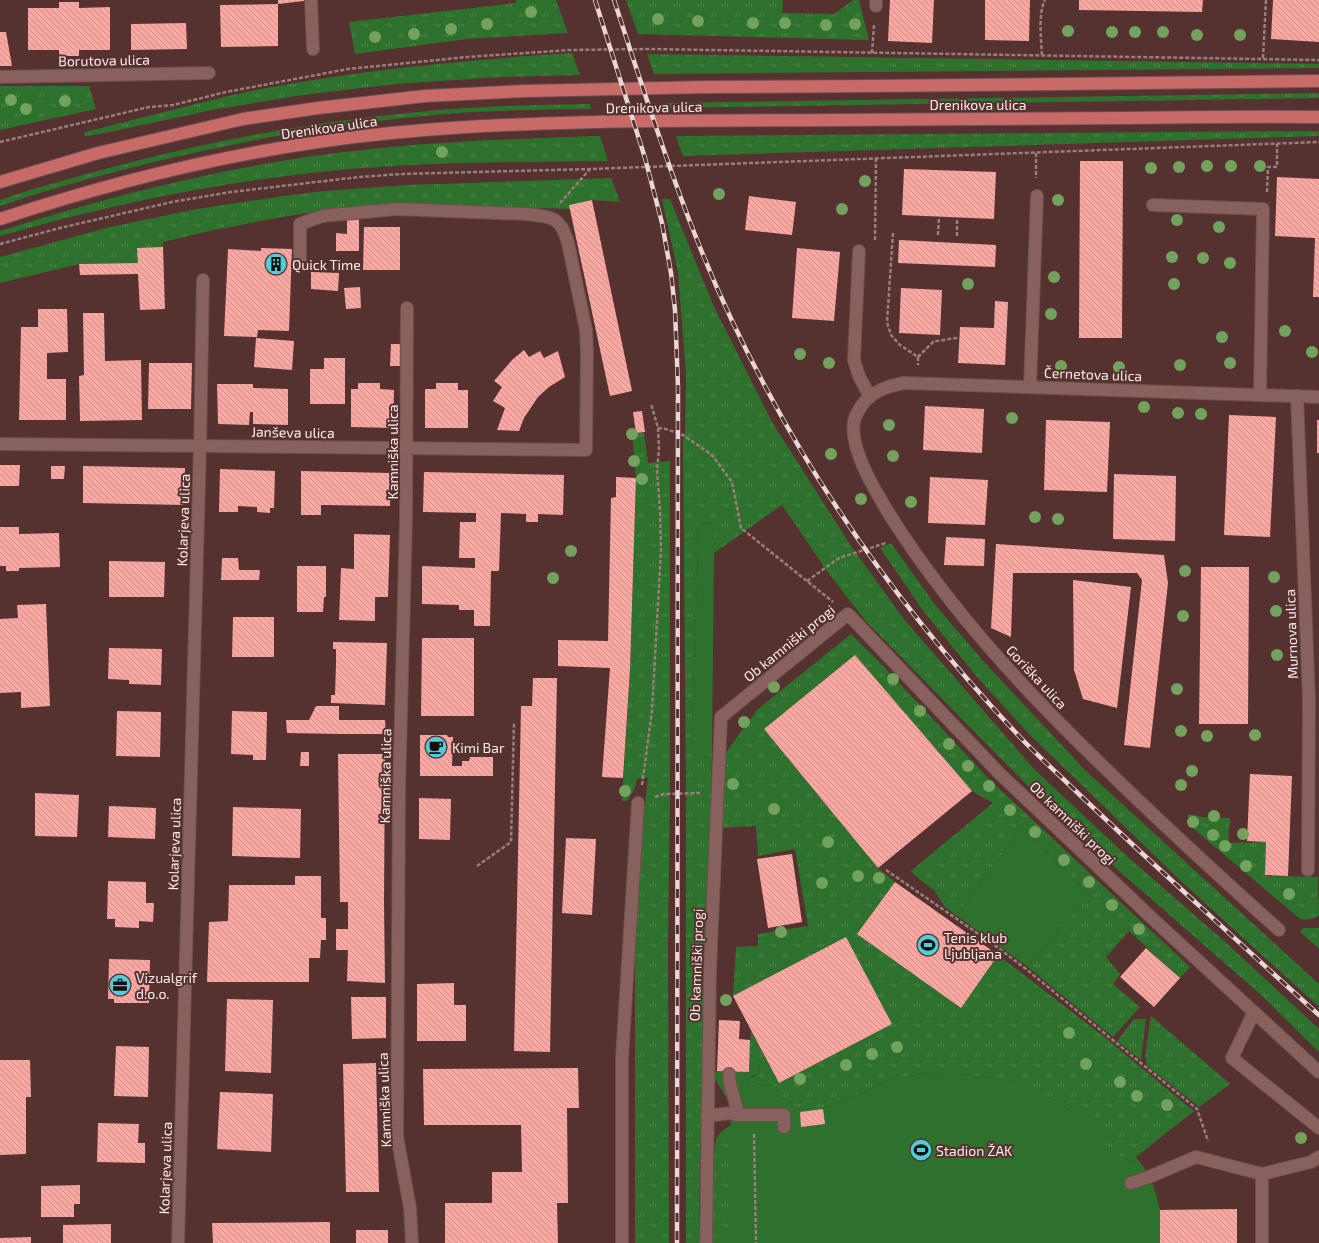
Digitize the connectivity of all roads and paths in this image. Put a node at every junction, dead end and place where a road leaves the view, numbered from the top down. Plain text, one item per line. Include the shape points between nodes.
1 (311, 0) edge
2 (1045, 0) edge
3 (1266, 0) edge
4 (872, 45) dead end
5 (313, 49) dead end
6 (872, 53) junction
7 (1042, 55) junction
8 (1263, 58) junction
9 (1319, 60) edge
10 (209, 73) dead end
11 (0, 77) edge
12 (1319, 81) edge
13 (1319, 116) edge
14 (0, 142) edge
15 (1319, 142) edge
16 (1277, 144) junction
17 (1036, 153) junction
18 (876, 158) junction
19 (590, 169) junction
20 (1036, 174) dead end
21 (3, 179) edge
22 (1037, 196) dead end
23 (560, 202) dead end
24 (1152, 205) dead end
25 (1263, 209) junction
26 (939, 217) dead end
27 (957, 218) dead end
28 (0, 219) edge
29 (893, 233) dead end
30 (938, 235) dead end
31 (957, 236) dead end
32 (875, 241) dead end
33 (0, 244) edge
34 (859, 250) dead end
35 (300, 260) dead end
36 (203, 280) dead end
37 (407, 308) dead end
38 (959, 338) dead end
39 (918, 357) junction
40 (917, 384) junction
41 (1030, 387) junction
42 (1260, 395) junction
43 (1297, 396) junction
44 (870, 397) junction
45 (1319, 397) edge
46 (652, 404) dead end
47 (658, 428) junction
48 (0, 444) edge
49 (200, 446) junction
50 (407, 449) junction
51 (902, 535) junction
52 (806, 581) junction
53 (848, 614) junction
54 (1314, 700) edge
55 (514, 722) dead end
56 (718, 786) junction
57 (638, 803) junction
58 (477, 866) dead end
59 (886, 870) dead end
60 (1308, 870) dead end
61 (1002, 930) dead end
62 (1279, 930) dead end
63 (993, 944) junction
64 (1254, 1012) junction
65 (1319, 1072) edge
66 (729, 1074) dead end
67 (738, 1115) junction
68 (754, 1115) junction
69 (707, 1116) junction
70 (784, 1127) dead end
71 (1319, 1128) edge
72 (1319, 1157) edge
73 (1216, 1162) junction
74 (1262, 1174) junction
75 (1131, 1183) dead end
76 (178, 1243) edge
77 (412, 1243) edge
78 (622, 1243) edge
79 (706, 1243) edge
80 (756, 1243) edge
81 (1262, 1243) edge

1 - 5 street
2 - 7 path via 1042,6
3 - 8 path
4 - 6 path
6 - 7 path
6 - 14 path via 569,50 496,54 348,69 226,92 173,105 149,107
7 - 8 path
8 - 9 path
10 - 11 street, Borutova ulica
12 - 21 main road, Drenikova ulica via 700,87 526,90 424,96 243,119 98,153
13 - 28 main road, Drenikova ulica via 714,121 464,127 336,140 176,168
15 - 16 path
16 - 17 path
16 - 25 path via 1277,167 1268,167 1267,205
17 - 18 path
17 - 20 path
18 - 19 path
18 - 32 path
19 - 23 path
19 - 33 path via 401,174 296,183 172,202
22 - 41 street
24 - 25 street
25 - 42 street
26 - 30 path
27 - 31 path
29 - 39 path via 887,322 891,335 900,345
34 - 44 street via 854,360
35 - 50 street, Janševa ulica via 300,224 322,216 397,209 525,214 558,221 564,229 586,330 586,450
36 - 49 street, Kolarjeva ulica
37 - 50 street, Kamniška ulica
38 - 39 path via 934,341
39 - 40 path
40 - 41 street, Černetova ulica
40 - 44 street, Černetova ulica via 891,386
41 - 42 street, Černetova ulica
42 - 43 street, Černetova ulica
43 - 45 street, Černetova ulica
43 - 54 street, Murnova ulica
44 - 51 street, Goriška ulica via 861,406 854,422 855,444 873,486
46 - 47 path
47 - 52 path via 683,434 712,455 732,482 741,528
47 - 57 path via 657,470 661,550 659,597 652,711
48 - 49 street, Janševa ulica
49 - 50 street, Janševa ulica
49 - 76 street, Kolarjeva ulica
50 - 77 street, Kamniška ulica via 399,790 397,1136 410,1208
51 - 52 path via 839,558
51 - 62 street, Goriška ulica via 937,585 1036,699 1128,791
52 - 53 path
53 - 56 street, Ob kamniški progi via 721,717
53 - 64 street, Ob kamniški progi via 999,773
54 - 60 street, Murnova ulica
55 - 58 path via 511,842
56 - 57 path via 698,794 663,794
56 - 69 street, Ob kamniški progi
57 - 78 street via 622,1058
59 - 63 path
61 - 63 path
63 - 73 path via 1197,1109
64 - 65 street, Ob kamniški progi
64 - 71 street via 1232,1058
66 - 67 street via 729,1084 737,1104
67 - 68 street
67 - 69 street via 731,1112
68 - 70 street via 784,1115
68 - 80 path
69 - 79 street, Ob kamniški progi
72 - 74 street via 1311,1162
73 - 74 street
73 - 75 street via 1196,1157
74 - 81 street

